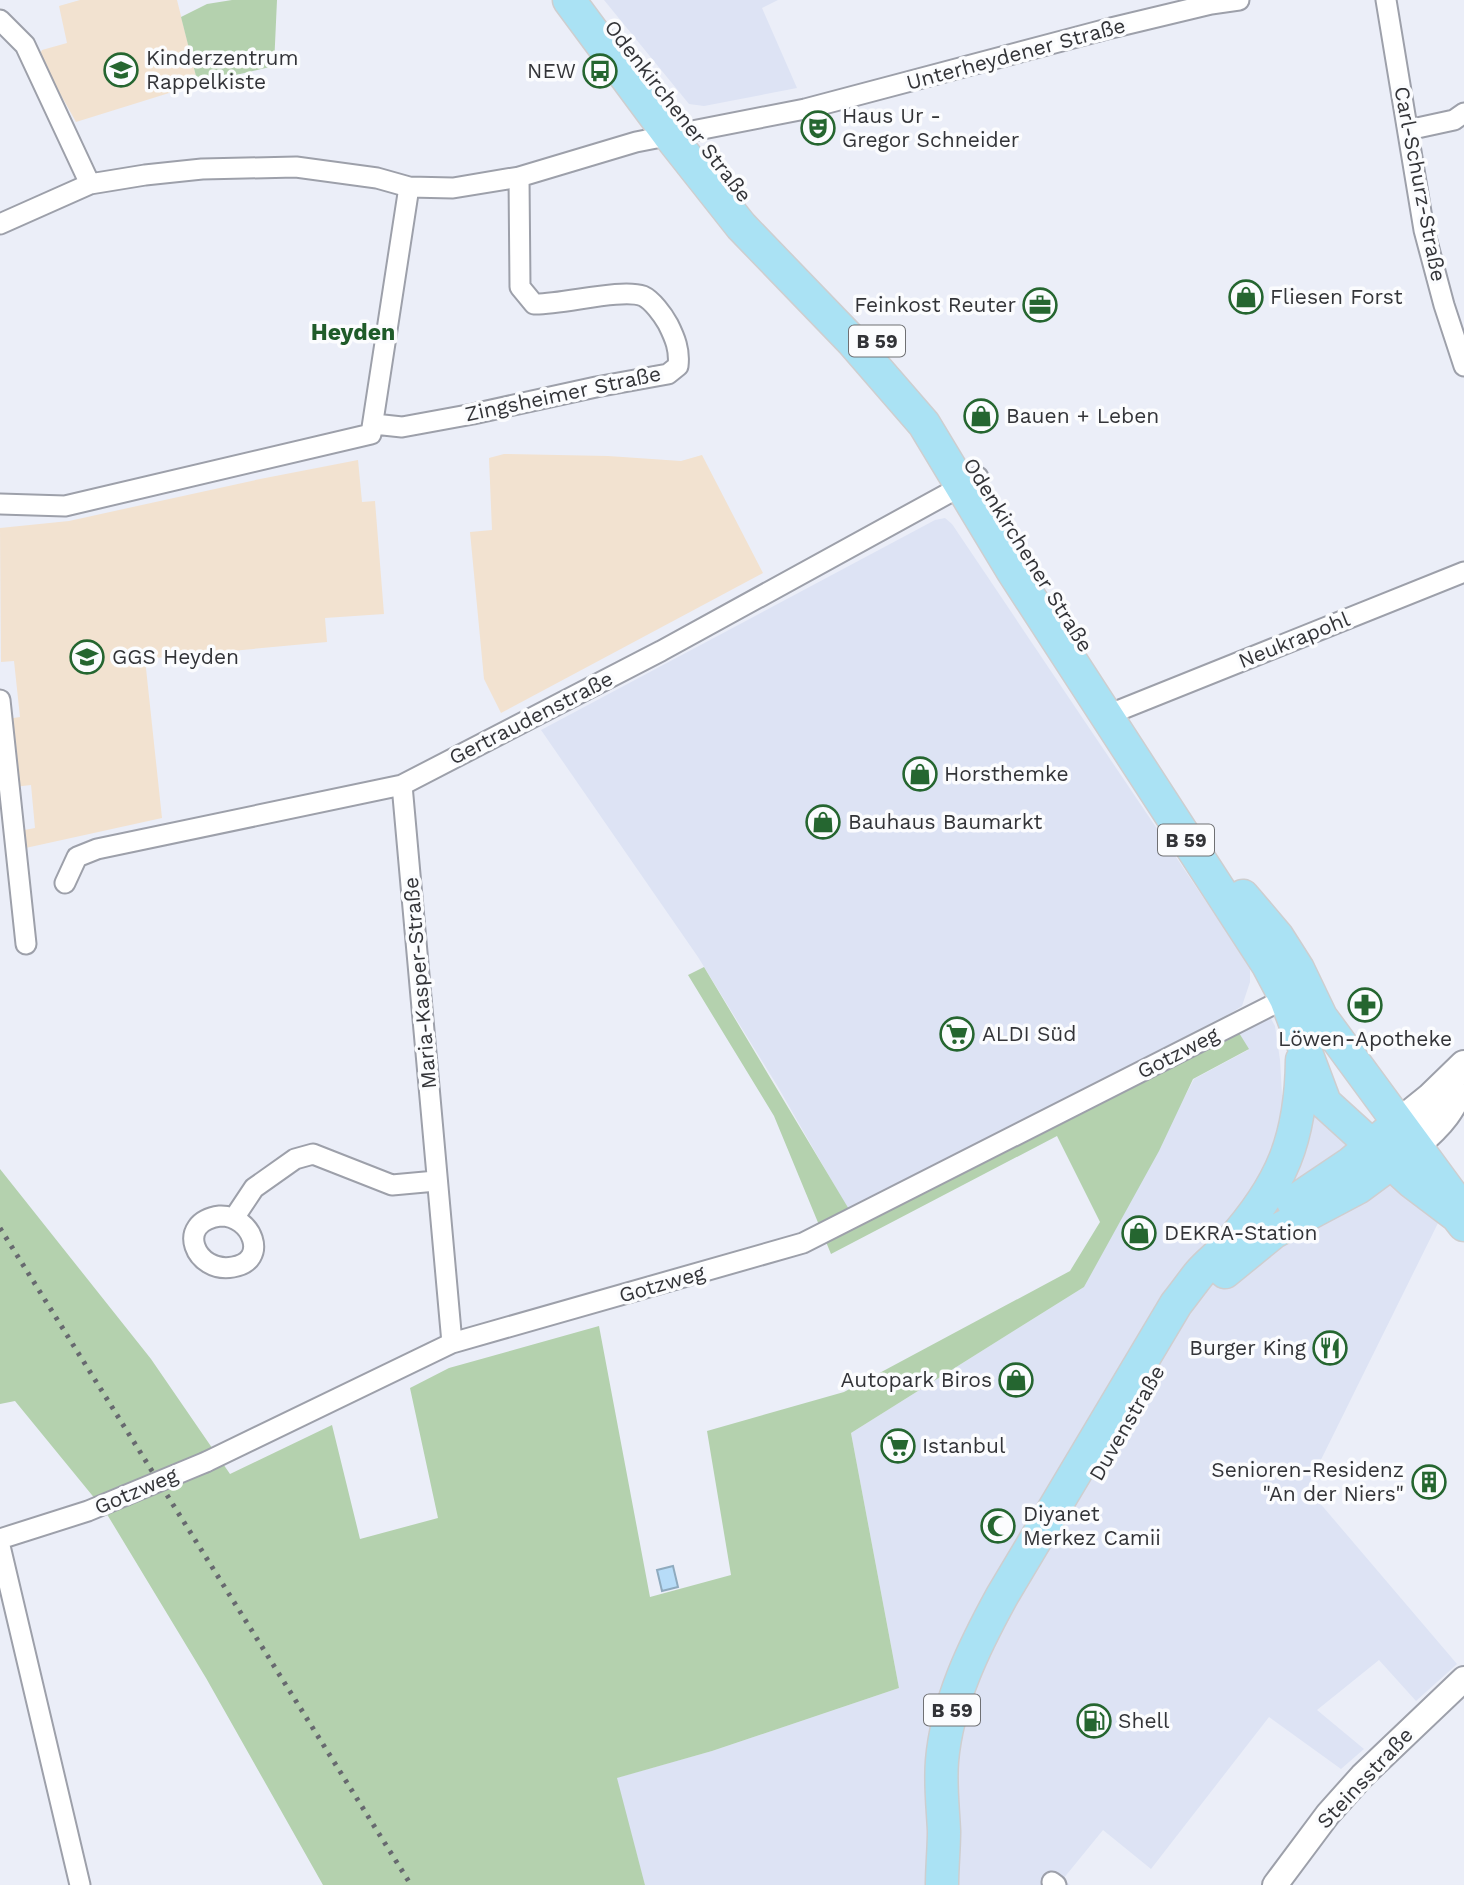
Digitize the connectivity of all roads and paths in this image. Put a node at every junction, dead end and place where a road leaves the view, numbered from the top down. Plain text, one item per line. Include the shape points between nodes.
1 (569, 0) edge
2 (593, 0) edge
3 (1239, 0) edge
4 (1387, 0) edge
5 (1211, 2) edge
6 (0, 22) edge
7 (1464, 113) edge
8 (1408, 130) junction
9 (680, 133) junction
10 (519, 177) junction
11 (90, 184) junction
12 (409, 187) junction
13 (0, 224) edge
14 (1464, 366) edge
15 (373, 429) junction
16 (970, 482) junction
17 (0, 504) edge
18 (1464, 572) edge
19 (0, 700) edge
20 (1115, 712) junction
21 (402, 785) junction
22 (65, 884) dead end
23 (26, 944) dead end
24 (1296, 993) junction
25 (1302, 1041) junction
26 (1464, 1065) edge
27 (1464, 1076) edge
28 (1395, 1144) junction
29 (436, 1181) junction
30 (234, 1219) dead end
31 (1461, 1220) edge
32 (1228, 1245) junction
33 (452, 1343) junction
34 (0, 1539) edge
35 (0, 1546) edge
36 (1464, 1679) edge
37 (944, 1833) junction
38 (80, 1885) edge
39 (942, 1885) edge
40 (1275, 1885) edge

1 - 9 main road, Odenkirchener Straße / B 59
2 - 9 main road, Odenkirchener Straße / B 59
3 - 5 street, Unterheydener Straße
4 - 8 street, Carl-Schurz-Straße
5 - 9 street, Unterheydener Straße via 855,97
6 - 11 street via 24,45
7 - 8 street via 1454,120
8 - 14 street, Carl-Schurz-Straße via 1424,230
9 - 10 street, Unterheydener Straße
9 - 16 main road, Odenkirchener Straße / B 59 via 907,372 940,413
10 - 12 street, Unterheydener Straße via 453,188
10 - 15 street, Zingsheimer Straße via 520,287 534,304 628,294 645,297 676,338 678,366 668,374
11 - 12 street, Unterheydener Straße via 202,169 296,167
11 - 13 street, Unterheydener Straße
12 - 15 street
15 - 17 street, Zingsheimer Straße via 65,506
16 - 20 main road, Odenkirchener Straße / B 59
16 - 21 street, Gertraudenstraße via 661,651
18 - 20 street, Neukrapohl
19 - 23 street
20 - 24 main road, Odenkirchener Straße / B 59 via 1268,965
21 - 22 street, Gertraudenstraße via 97,849 77,857
21 - 29 street, Maria-Kasper-Straße
24 - 25 main road, Odenkirchener Straße / B 59
24 - 28 main road, Odenkirchener Straße / B 59 via 1321,1017
24 - 33 street, Gotzweg via 803,1243
25 - 28 main road, Odenkirchener Straße via 1325,1102
25 - 32 main road, B 59 via 1301,1094 1288,1156 1276,1182
26 - 28 main road via 1430,1098
27 - 28 main road via 1439,1125
28 - 31 main road, B 59 via 1451,1194
28 - 32 main road, B 59 via 1351,1163
28 - 37 main road, Duvenstraße / B 59 via 1359,1187 1274,1232 1239,1258 1187,1318 996,1650 976,1695
29 - 30 street via 392,1185 313,1154 295,1159 254,1188
29 - 33 street, Maria-Kasper-Straße
32 - 37 main road, Duvenstraße / B 59 via 1176,1304 977,1642 948,1724 942,1760
33 - 34 street, Gotzweg, bridge via 206,1462 88,1511
35 - 38 street
36 - 40 street, Steinsstraße via 1362,1776
37 - 39 main road, Duvenstraße / B 59

